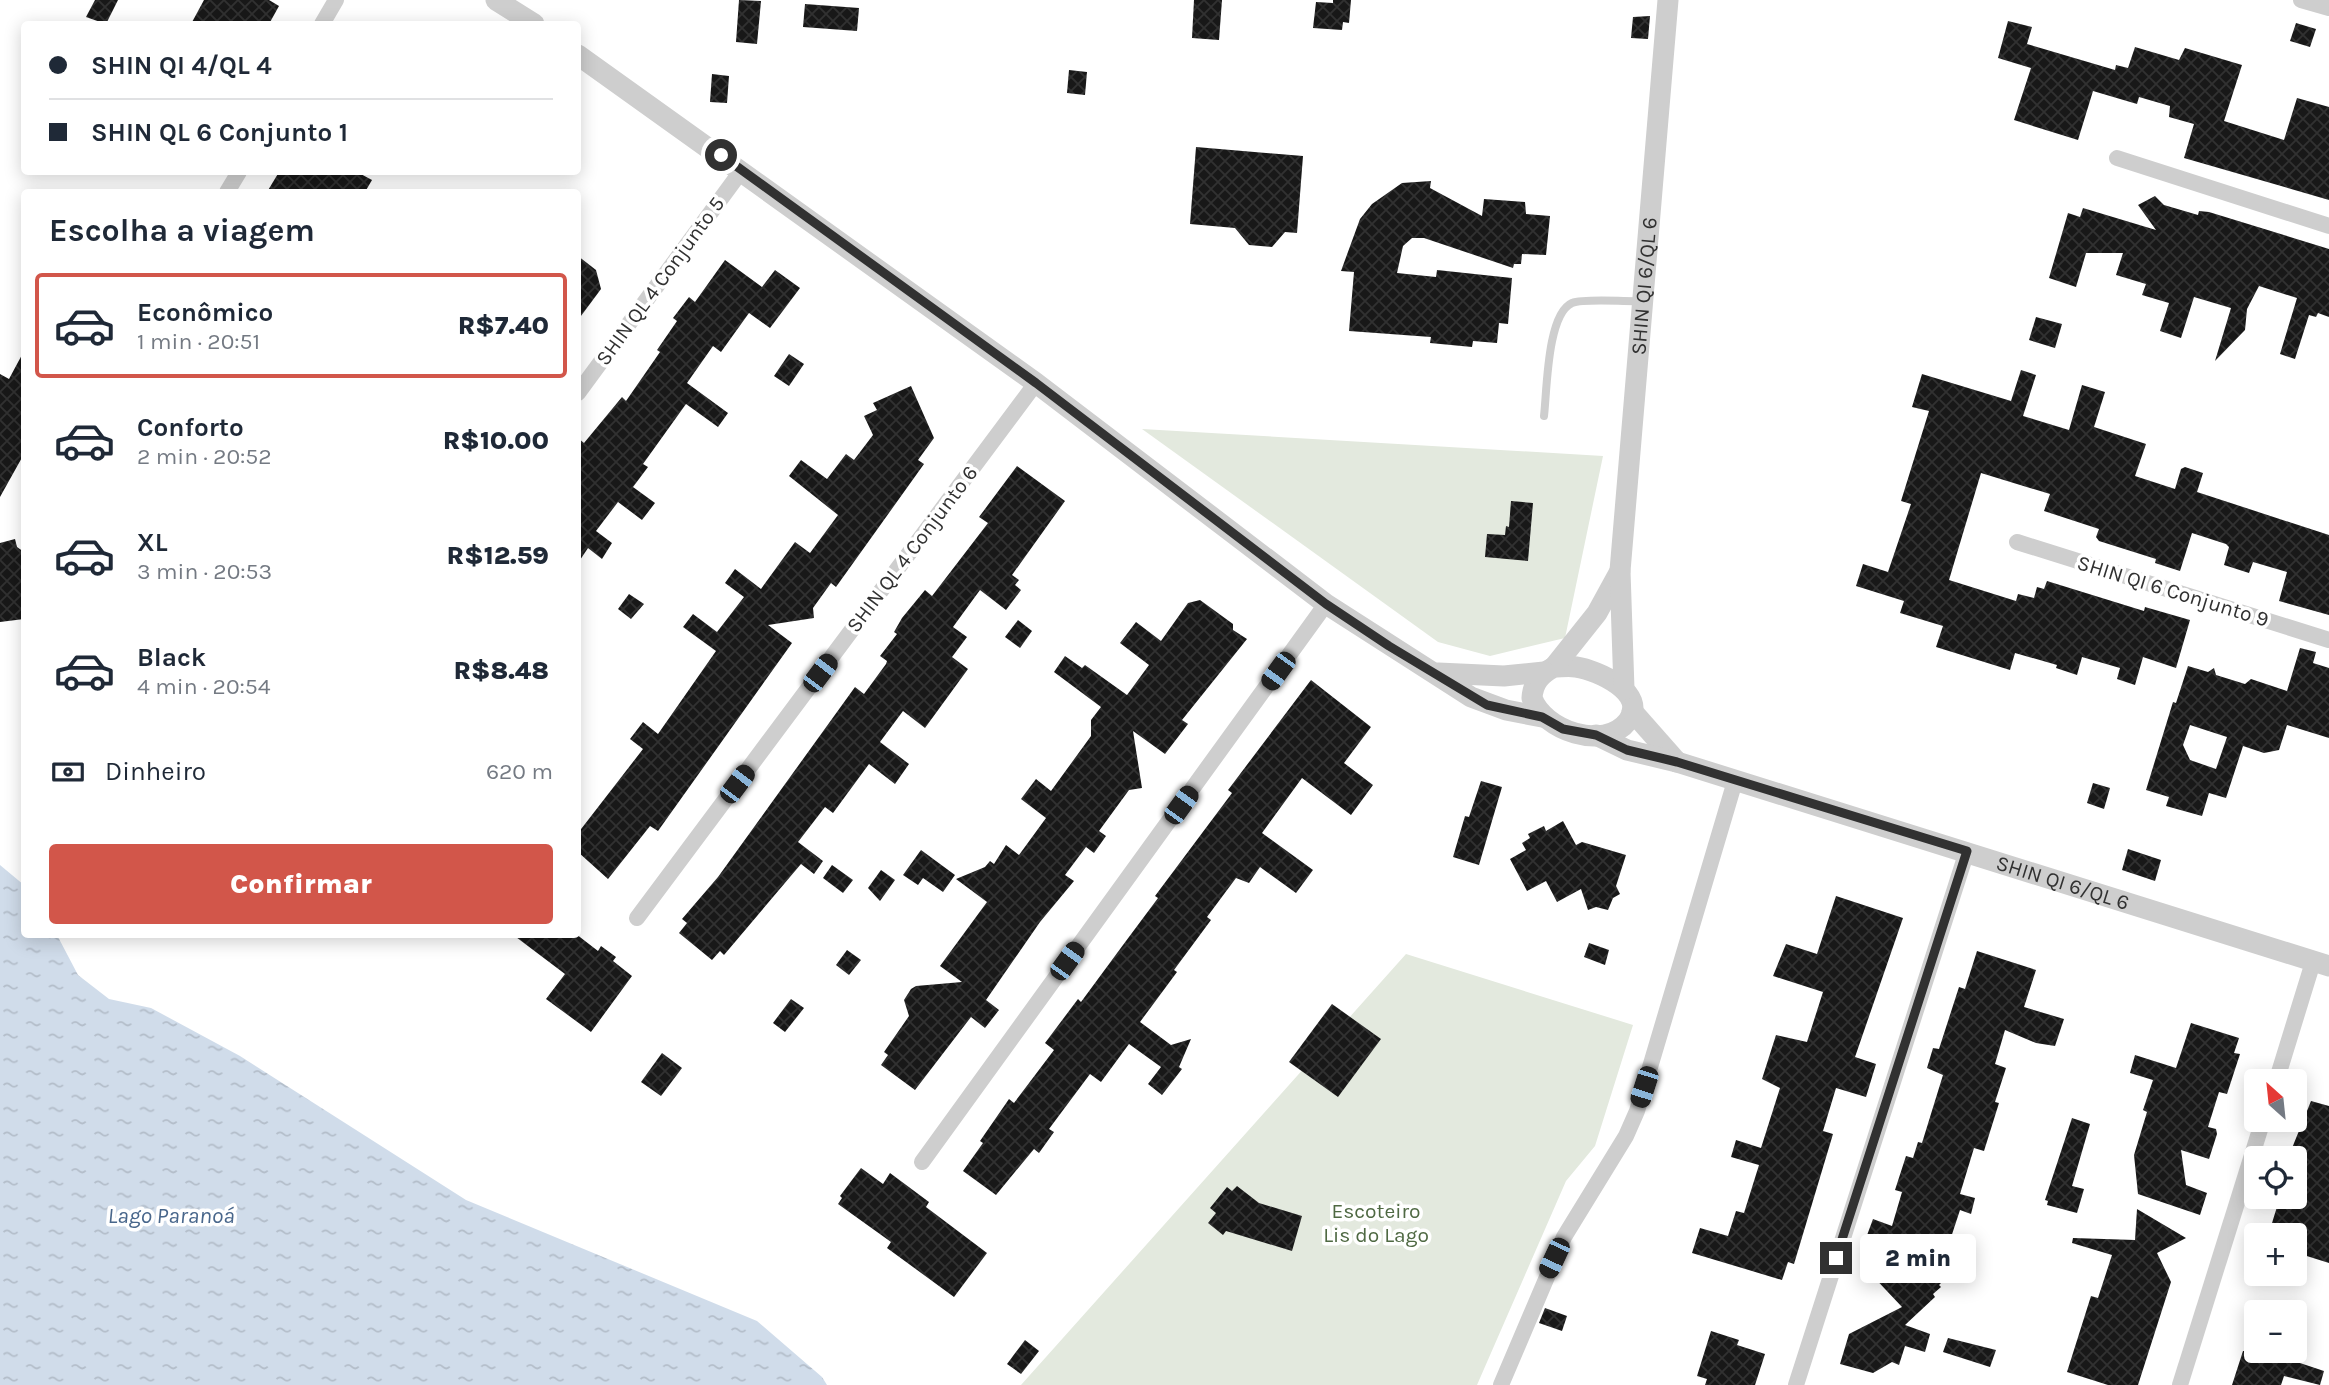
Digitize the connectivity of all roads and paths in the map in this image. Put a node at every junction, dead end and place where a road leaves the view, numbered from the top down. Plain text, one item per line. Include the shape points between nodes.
1 (336, 0) edge
2 (496, 0) edge
3 (1668, 0) edge
4 (2301, 0) edge
5 (2329, 8) edge
6 (528, 14) edge
7 (324, 21) edge
8 (581, 57) edge
9 (2117, 158) dead end
10 (742, 170) junction
11 (2329, 226) edge
12 (1642, 301) junction
13 (1036, 383) junction
14 (581, 389) edge
15 (1544, 415) dead end
16 (2017, 542) dead end
17 (1620, 571) junction
18 (1326, 604) junction
19 (2329, 640) edge
20 (1549, 670) junction
21 (1436, 673) junction
22 (1623, 689) junction
23 (1632, 711) junction
24 (1542, 717) junction
25 (1596, 735) junction
26 (1677, 762) junction
27 (1735, 781) junction
28 (1967, 851) junction
29 (637, 918) dead end
30 (2321, 964) edge
31 (2281, 1069) edge
32 (2259, 1132) edge
33 (922, 1162) dead end
34 (1501, 1385) edge
35 (1796, 1385) edge
36 (2180, 1385) edge

1 - 7 street
2 - 6 street
3 - 12 street, SHIN QI 6/QL 6
4 - 5 street
8 - 10 street
9 - 11 street
10 - 13 street
10 - 14 street, SHIN QL 4 Conjunto 5
12 - 15 lane via 1572,303 1562,311 1555,325
12 - 17 street, SHIN QI 6/QL 6
13 - 18 street
13 - 29 street, SHIN QL 4 Conjunto 6
16 - 19 street, SHIN QI 6 Conjunto 9
17 - 20 street, SHIN QI 6/QL 6 via 1597,614
17 - 22 street, SHIN QI 6/QL 6
18 - 21 street
18 - 33 street
20 - 21 street via 1494,676
20 - 22 street via 1577,667
20 - 24 street via 1536,682 1532,698
21 - 24 street via 1487,705
22 - 23 street
23 - 25 street via 1621,727
23 - 26 street
24 - 25 street via 1563,729
25 - 26 street, SHIN QI 6/QL 6 via 1627,750
26 - 27 street, SHIN QI 6/QL 6
27 - 28 street, SHIN QI 6/QL 6
27 - 34 street via 1637,1111 1564,1237
28 - 30 street, SHIN QI 6/QL 6
28 - 35 street
30 - 31 street
32 - 36 street

